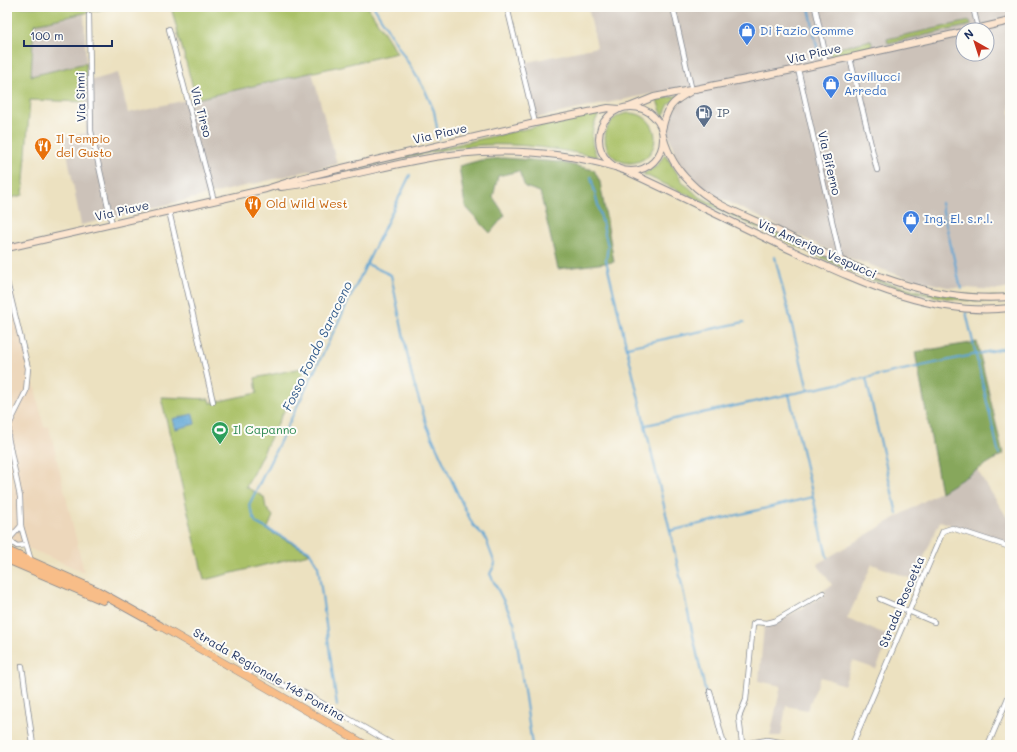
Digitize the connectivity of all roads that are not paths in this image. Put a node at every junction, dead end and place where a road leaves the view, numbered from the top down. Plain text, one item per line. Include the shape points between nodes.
1 (507, 7) edge
2 (673, 7) edge
3 (815, 7) edge
4 (973, 7) edge
5 (90, 16) dead end
6 (1010, 21) edge
7 (977, 22) edge
8 (995, 24) edge
9 (169, 29) dead end
10 (955, 34) edge
11 (850, 58) junction
12 (825, 63) junction
13 (798, 69) junction
14 (692, 91) junction
15 (629, 107) junction
16 (620, 109) junction
17 (535, 123) junction
18 (662, 133) junction
19 (615, 167) junction
20 (626, 170) junction
21 (877, 170) dead end
22 (266, 189) junction
23 (214, 201) junction
24 (168, 211) junction
25 (112, 224) junction
26 (7, 248) edge
27 (841, 261) junction
28 (7, 282) edge
29 (1010, 296) edge
30 (1010, 308) edge
31 (214, 402) dead end
32 (21, 526) junction
33 (7, 538) edge
34 (26, 546) junction
35 (1010, 547) edge
36 (7, 551) edge
37 (7, 559) edge
38 (31, 561) junction
39 (823, 592) dead end
40 (880, 599) dead end
41 (909, 611) junction
42 (934, 622) dead end
43 (160, 626) junction
44 (22, 666) dead end
45 (248, 675) junction
46 (710, 691) dead end
47 (1010, 693) edge
48 (742, 744) junction
49 (33, 745) edge
50 (366, 745) edge
51 (394, 745) edge
52 (724, 745) edge
53 (737, 745) edge
54 (800, 745) edge
55 (852, 745) edge
56 (988, 745) edge

1 - 17 street
2 - 14 street
3 - 12 street
4 - 7 street
5 - 25 street, Via Sinni via 91,131
6 - 8 main road
9 - 23 street, Via Tirso
10 - 11 main road, Via Piave
11 - 12 main road, Via Piave
11 - 21 street
12 - 13 main road, Via Piave
13 - 14 main road, Via Piave
13 - 27 street, Via Biferno
14 - 15 main road, Via Piave via 654,97
14 - 18 main road, Via Piave via 672,103
15 - 16 main road
15 - 18 main road via 649,113 658,122
16 - 17 main road, Via Piave via 608,108
16 - 19 main road via 604,122 600,136 602,152
17 - 22 main road, Via Piave via 349,166
18 - 20 main road via 659,154 653,162 645,168
18 - 27 main road, Via Amerigo Vespucci via 669,155 677,168 701,192 730,209
19 - 20 main road
19 - 22 main road, Via Piave via 550,153 488,152 426,159
20 - 30 main road, Via Amerigo Vespucci via 828,267 896,295 954,307
22 - 23 main road, Via Piave
23 - 24 main road, Via Piave
24 - 25 main road, Via Piave
24 - 31 street
25 - 26 main road, Via Piave
27 - 29 main road, Via Amerigo Vespucci via 868,273 913,287 975,297
28 - 32 street via 28,376 25,397 8,432 20,497
32 - 33 street
32 - 34 street
33 - 34 street via 16,546
34 - 38 street
35 - 41 street, Strada Roscetta via 952,528 945,530
36 - 38 highway, Strada Regionale 148 Pontina
37 - 43 highway, Strada Regionale 148 Pontina
38 - 43 highway, Strada Regionale 148 Pontina via 97,591
39 - 48 street via 775,621 753,624 746,700 739,718
40 - 41 street
41 - 42 street
41 - 55 street, Strada Roscetta
43 - 45 main road, Strada Regionale 148 Pontina
44 - 49 street
45 - 50 main road, Strada Regionale 148 Pontina
45 - 51 street via 256,671 307,694
46 - 52 street
47 - 56 street
48 - 53 street
48 - 54 street via 770,740

